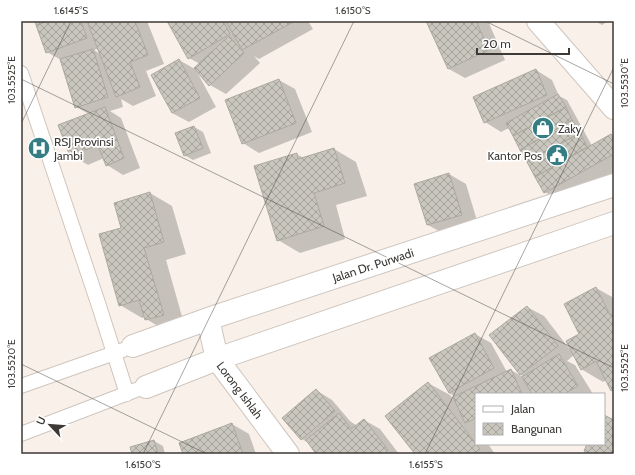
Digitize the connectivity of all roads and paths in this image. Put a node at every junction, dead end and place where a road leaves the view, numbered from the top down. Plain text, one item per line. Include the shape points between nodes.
1 (538, 21) edge
2 (21, 73) edge
3 (614, 108) edge
4 (614, 185) edge
5 (614, 223) edge
6 (208, 319) junction
7 (123, 350) junction
8 (217, 359) junction
9 (21, 386) edge
10 (136, 390) junction
11 (21, 434) edge
12 (288, 454) edge

1 - 3 street
2 - 7 lane
4 - 6 street, Jalan Dr. Purwadi
5 - 8 street
6 - 7 street, Jalan Dr. Purwadi
6 - 8 street, Lorong Ishlah
7 - 9 lane
7 - 10 lane
8 - 10 street
8 - 12 street, Lorong Ishlah
10 - 11 lane

